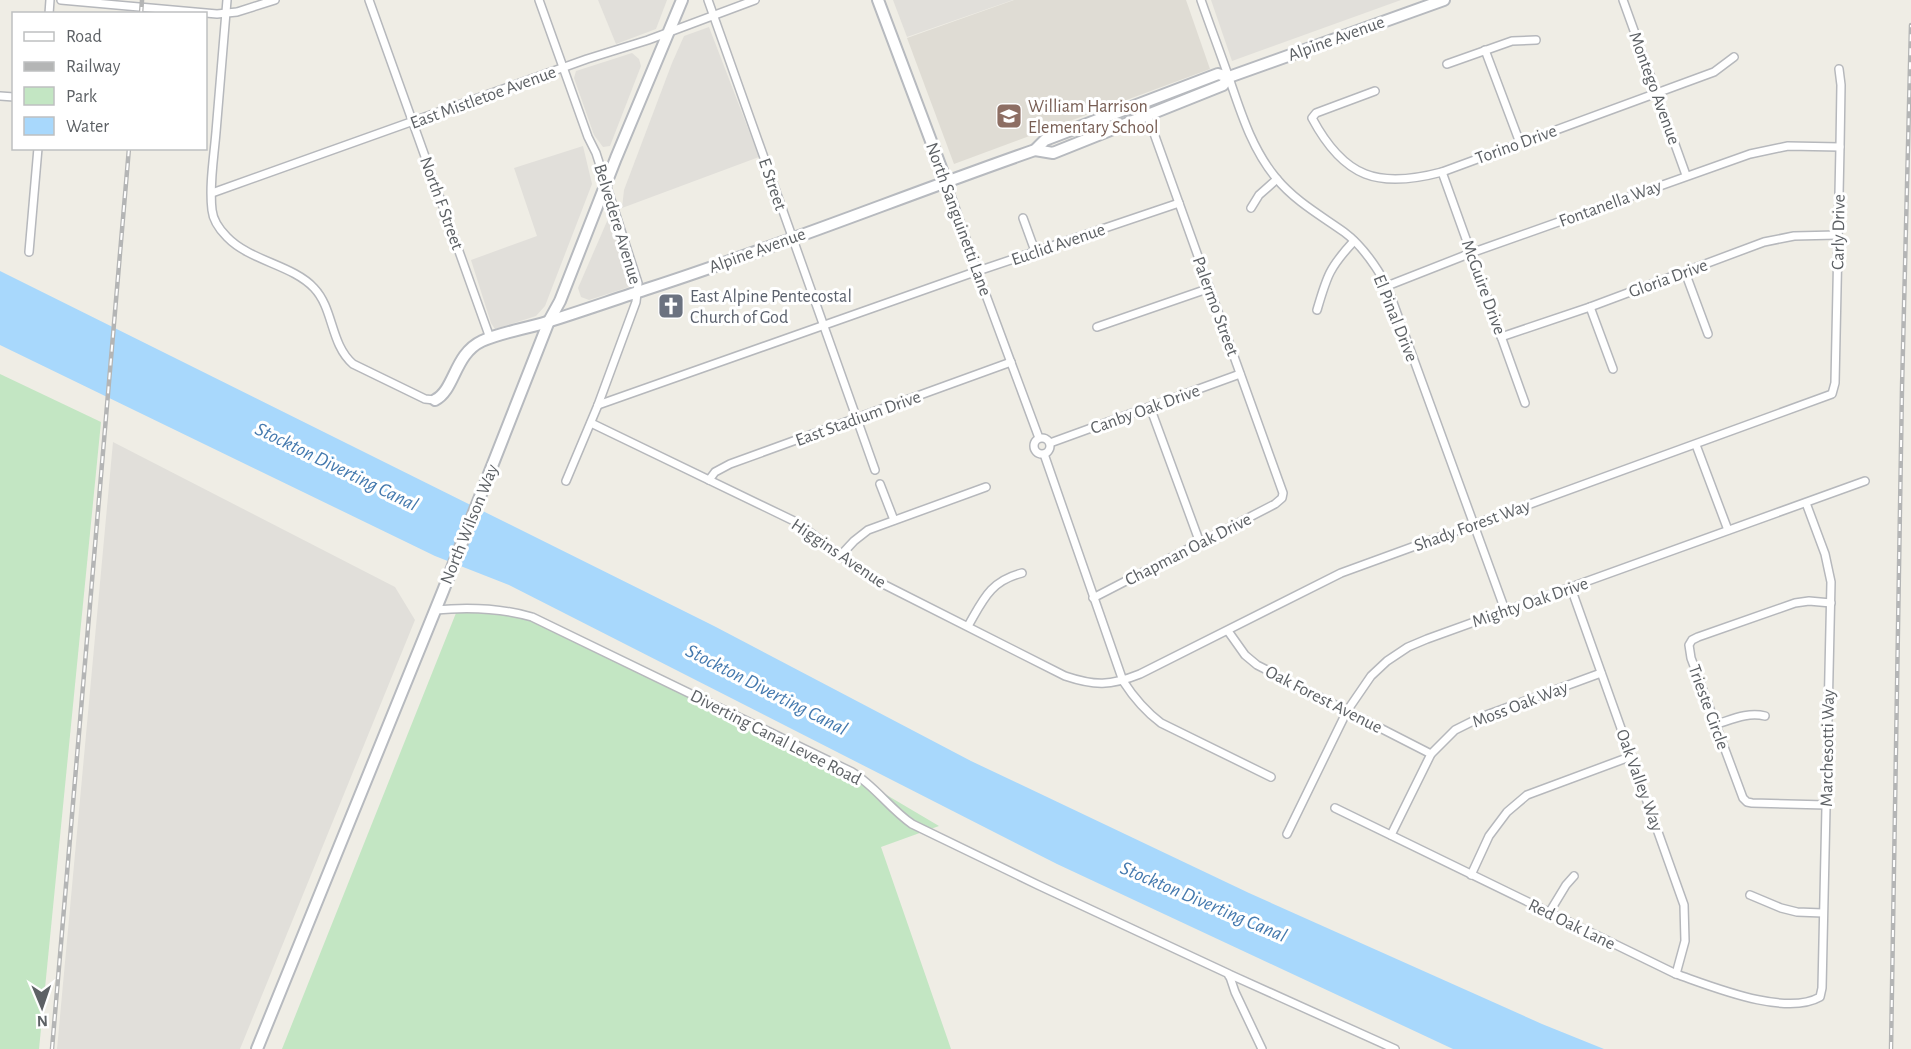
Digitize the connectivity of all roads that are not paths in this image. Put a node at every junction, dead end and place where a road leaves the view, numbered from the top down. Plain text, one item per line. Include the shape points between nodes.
1 (61, 0) edge
2 (227, 0) edge
3 (275, 0) edge
4 (369, 0) edge
5 (539, 0) edge
6 (682, 0) edge
7 (708, 0) edge
8 (754, 0) edge
9 (878, 0) edge
10 (1201, 0) edge
11 (1444, 0) edge
12 (1623, 0) edge
13 (202, 12) edge
14 (207, 12) edge
15 (225, 14) junction
16 (713, 16) junction
17 (668, 33) junction
18 (1536, 40) dead end
19 (1485, 50) junction
20 (1734, 57) dead end
21 (1447, 63) dead end
22 (564, 68) junction
23 (1839, 69) dead end
24 (1229, 77) junction
25 (1375, 91) dead end
26 (1656, 92) junction
27 (1147, 114) junction
28 (413, 122) junction
29 (1520, 143) junction
30 (1840, 147) junction
31 (38, 150) edge
32 (1035, 150) junction
33 (1442, 172) junction
34 (1686, 175) junction
35 (1276, 179) junction
36 (946, 181) junction
37 (606, 183) junction
38 (212, 193) junction
39 (1179, 203) junction
40 (1251, 208) dead end
41 (1023, 218) dead end
42 (1837, 235) junction
43 (792, 238) junction
44 (1354, 241) junction
45 (1035, 251) junction
46 (29, 252) dead end
47 (1471, 253) junction
48 (977, 272) junction
49 (1685, 272) junction
50 (1387, 286) junction
51 (1210, 288) junction
52 (638, 291) junction
53 (1590, 307) junction
54 (1317, 310) dead end
55 (549, 321) junction
56 (824, 326) junction
57 (1097, 327) dead end
58 (1708, 334) dead end
59 (1501, 337) junction
60 (490, 338) junction
61 (1011, 363) junction
62 (1613, 369) dead end
63 (1240, 374) junction
64 (1832, 394) joint
65 (435, 400) joint
66 (1525, 403) dead end
67 (598, 405) junction
68 (1150, 407) junction
69 (857, 418) junction
70 (591, 423) junction
71 (1039, 438) junction
72 (1050, 443) junction
73 (1696, 445) junction
74 (1044, 454) junction
75 (875, 470) dead end
76 (709, 480) junction
77 (566, 481) dead end
78 (1865, 481) dead end
79 (880, 484) dead end
80 (986, 487) dead end
81 (1282, 498) joint
82 (1806, 503) junction
83 (894, 520) junction
84 (1473, 525) junction
85 (1728, 530) junction
86 (1200, 543) junction
87 (840, 556) junction
88 (1022, 573) dead end
89 (1571, 588) junction
90 (1093, 598) junction
91 (1831, 603) junction
92 (435, 610) junction
93 (1505, 610) junction
94 (968, 626) junction
95 (1227, 630) junction
96 (1601, 673) junction
97 (1123, 681) junction
98 (1347, 711) junction
99 (1765, 716) dead end
100 (1717, 724) junction
101 (1431, 754) junction
102 (1632, 756) junction
103 (1271, 777) dead end
104 (1826, 805) junction
105 (1335, 808) dead end
106 (1287, 834) dead end
107 (1391, 835) junction
108 (1471, 874) junction
109 (1574, 876) dead end
110 (1750, 895) dead end
111 (1549, 913) junction
112 (1823, 913) junction
113 (1676, 974) junction
114 (1229, 975) junction
115 (1820, 997) joint
116 (257, 1049) edge
117 (1262, 1049) edge
118 (1395, 1049) edge

1 - 13 street
2 - 15 street
3 - 15 street
4 - 28 street, North F Street
5 - 22 street, Belvedere Avenue
6 - 17 street, North Wilson Way
7 - 16 street, E Street
8 - 16 street, East Mistletoe Avenue
9 - 36 street, North Sanguinetti Lane
10 - 24 street, El Pinal Drive
11 - 24 street, Alpine Avenue
12 - 26 street, Montego Avenue
14 - 15 street
15 - 38 street
16 - 17 street, East Mistletoe Avenue
16 - 43 street, E Street
17 - 22 street, East Mistletoe Avenue
17 - 37 street, North Wilson Way
18 - 19 street via 1512,41
19 - 21 street
19 - 29 street
20 - 26 street, Torino Drive via 1714,72
22 - 28 street, East Mistletoe Avenue
22 - 37 street, Belvedere Avenue
23 - 30 street, Carly Drive
24 - 27 street, Alpine Avenue via 1223,85
24 - 32 street, Alpine Avenue via 1218,74 1045,140
24 - 35 street, El Pinal Drive via 1252,140
25 - 33 street, Torino Drive via 1316,113 1312,118 1328,145 1353,168 1379,178 1411,180
26 - 29 street, Torino Drive
26 - 34 street, Montego Avenue
27 - 32 street, Alpine Avenue via 1053,153
27 - 39 street, Palermo Street
28 - 38 street, East Mistletoe Avenue
28 - 60 street, North F Street
29 - 33 street, Torino Drive
30 - 34 street, Fontanella Way via 1767,149
30 - 42 street, Carly Drive
31 - 46 street
32 - 36 street, Alpine Avenue
33 - 47 street, McGuire Drive
34 - 47 street, Fontanella Way
35 - 40 street via 1258,195
35 - 44 street, El Pinal Drive via 1307,208
36 - 43 street, Alpine Avenue
36 - 48 street, North Sanguinetti Lane
37 - 52 street, Belvedere Avenue
37 - 55 street, North Wilson Way
38 - 65 street via 215,220 233,242 303,279 317,291 337,341 350,361 425,399
39 - 45 street, Euclid Avenue
39 - 51 street, Palermo Street
41 - 45 street
42 - 49 street, Gloria Drive via 1780,238
42 - 64 street, Carly Drive
43 - 52 street, Alpine Avenue
43 - 56 street, E Street
44 - 50 street, El Pinal Drive
44 - 54 street via 1335,261
45 - 48 street, Euclid Avenue
47 - 50 street, Fontanella Way
47 - 59 street, McGuire Drive
48 - 56 street, Euclid Avenue
48 - 61 street, North Sanguinetti Lane
49 - 53 street, Gloria Drive
49 - 58 street
50 - 84 street, El Pinal Drive
51 - 57 street
51 - 63 street, Palermo Street
52 - 55 street, Alpine Avenue
52 - 67 street, Belvedere Avenue
53 - 59 street, Gloria Drive
53 - 62 street
55 - 60 street, Alpine Avenue
55 - 92 street, North Wilson Way
56 - 67 street, Euclid Avenue
56 - 69 street, E Street
59 - 66 street, McGuire Drive
60 - 65 street, Alpine Avenue via 469,350
61 - 69 street, East Stadium Drive
61 - 71 street, North Sanguinetti Lane
63 - 68 street, Canby Oak Drive
63 - 81 street, Palermo Street
64 - 73 street, Shady Forest Way
67 - 70 street, Belvedere Avenue
68 - 72 street, Canby Oak Drive
68 - 86 street
69 - 75 street, E Street
69 - 76 street, East Stadium Drive via 730,464
70 - 76 street, Higgins Avenue
70 - 77 street, Belvedere Avenue
71 - 72 street
71 - 74 street via 1034,450
72 - 74 street
73 - 84 street, Shady Forest Way
73 - 85 street
74 - 90 street
76 - 87 street, Higgins Avenue via 794,521
78 - 82 street, Mighty Oak Drive
79 - 83 street
80 - 83 street
81 - 86 street, Chapman Oak Drive
82 - 85 street, Mighty Oak Drive
82 - 91 street, Marchesotti Way via 1828,568
83 - 87 street via 868,531
84 - 93 street, El Pinal Drive
84 - 95 street, Shady Forest Way via 1341,573
85 - 89 street, Mighty Oak Drive
86 - 90 street, Chapman Oak Drive
87 - 94 street, Higgins Avenue via 885,585
88 - 94 street via 990,590
89 - 93 street, Mighty Oak Drive
89 - 96 street, Oak Valley Way
90 - 97 street
91 - 100 street, Trieste Circle via 1795,603 1692,640 1689,651
91 - 104 street, Marchesotti Way
92 - 114 street, Diverting Canal Levee Road via 461,608 532,617 852,772 912,824
92 - 116 street, North Wilson Way
93 - 98 street, Mighty Oak Drive via 1408,647 1371,676
94 - 97 street, Higgins Avenue via 1073,678 1093,684
95 - 97 street, Shady Forest Way
95 - 98 street, Oak Forest Avenue via 1257,665
96 - 101 street, Moss Oak Way via 1470,722
96 - 102 street, Oak Valley Way
97 - 103 street via 1136,700 1161,723
98 - 101 street, Oak Forest Avenue
98 - 106 street, Mighty Oak Drive
99 - 100 street via 1746,715
100 - 104 street, Trieste Circle via 1740,793 1747,802
101 - 107 street, Moss Oak Way
102 - 108 street via 1527,795 1489,836
102 - 113 street, Oak Valley Way via 1684,905 1685,941
104 - 112 street, Marchesotti Way
105 - 107 street, Red Oak Lane
107 - 108 street, Red Oak Lane
108 - 111 street, Red Oak Lane
109 - 111 street
110 - 112 street via 1797,912
111 - 113 street, Red Oak Lane
112 - 115 street, Marchesotti Way
113 - 115 street, Red Oak Lane via 1768,1001 1795,1003
114 - 117 street
114 - 118 street

